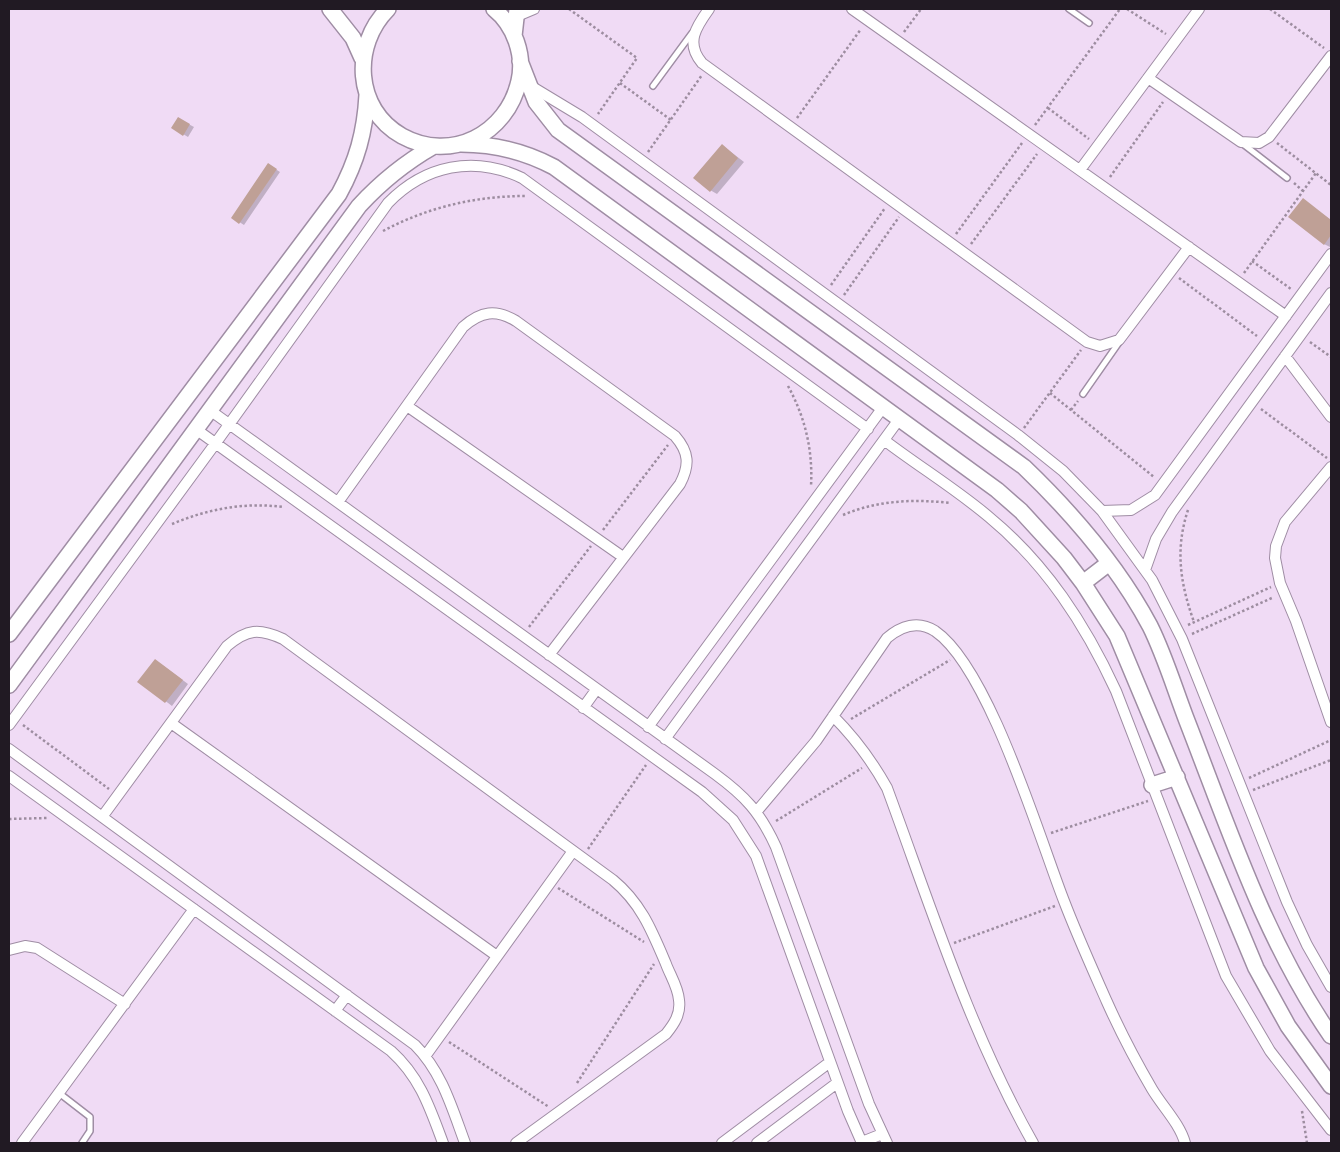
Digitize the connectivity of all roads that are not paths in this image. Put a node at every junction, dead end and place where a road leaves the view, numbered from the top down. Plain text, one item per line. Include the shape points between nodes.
1 (330, 9) edge
2 (388, 9) edge
3 (494, 9) edge
4 (534, 9) edge
5 (709, 9) edge
6 (852, 9) edge
7 (1069, 9) edge
8 (1199, 9) edge
9 (516, 13) edge
10 (1089, 23) dead end
11 (694, 31) junction
12 (514, 36) junction
13 (1331, 55) edge
14 (362, 58) junction
15 (520, 62) junction
16 (1148, 78) junction
17 (528, 85) junction
18 (653, 86) dead end
19 (367, 95) junction
20 (1240, 142) junction
21 (461, 144) junction
22 (434, 146) junction
23 (1080, 170) junction
24 (1287, 178) road end
25 (1189, 247) junction
26 (1331, 254) edge
27 (1331, 293) edge
28 (1286, 316) junction
29 (1124, 335) junction
30 (1285, 356) junction
31 (1083, 394) dead end
32 (407, 406) junction
33 (884, 406) junction
34 (211, 411) junction
35 (1331, 417) edge
36 (900, 418) junction
37 (229, 424) junction
38 (868, 429) junction
39 (197, 430) junction
40 (884, 440) junction
41 (215, 444) junction
42 (1331, 467) edge
43 (338, 502) junction
44 (1102, 511) junction
45 (623, 557) junction
46 (1109, 562) junction
47 (1145, 570) junction
48 (1083, 583) junction
49 (9, 634) edge
50 (548, 655) junction
51 (9, 685) edge
52 (596, 690) junction
53 (583, 708) junction
54 (833, 716) junction
55 (11, 722) edge
56 (1331, 722) edge
57 (171, 723) junction
58 (648, 727) junction
59 (665, 739) junction
60 (9, 749) edge
61 (9, 776) edge
62 (1177, 777) junction
63 (1154, 792) junction
64 (757, 810) junction
65 (102, 817) junction
66 (573, 851) junction
67 (194, 909) junction
68 (9, 950) edge
69 (497, 956) junction
70 (1331, 986) edge
71 (347, 995) junction
72 (125, 1004) junction
73 (335, 1011) junction
74 (1331, 1036) edge
75 (426, 1055) junction
76 (830, 1062) junction
77 (838, 1083) junction
78 (1331, 1086) edge
79 (59, 1093) junction
80 (1331, 1130) edge
81 (885, 1139) edge
82 (22, 1143) edge
83 (82, 1143) edge
84 (443, 1143) edge
85 (465, 1143) edge
86 (516, 1143) edge
87 (722, 1143) edge
88 (757, 1143) edge
89 (862, 1143) edge
90 (1033, 1143) edge
91 (1185, 1143) edge

1 - 14 street via 353,38
2 - 14 street via 371,30
3 - 12 street
4 - 9 street
5 - 11 street
6 - 23 street
7 - 10 lane
8 - 16 street
9 - 12 street
11 - 18 lane
11 - 29 street via 694,51 707,68 1087,342 1107,345
12 - 15 street
13 - 20 street via 1269,137 1258,143
14 - 19 street
15 - 17 street
15 - 21 street via 516,93 505,114 489,131
16 - 20 street
16 - 23 street
17 - 44 street via 591,123 1018,435 1062,471
17 - 46 street via 546,116 573,141 1024,467 1059,502
19 - 22 street via 375,111 401,135
19 - 49 street via 360,147 339,194
20 - 24 lane
21 - 22 street
21 - 33 street via 500,146 554,167
22 - 34 street via 378,185 359,206
23 - 25 street
25 - 28 street
25 - 29 street
26 - 28 street
27 - 30 street
28 - 44 street via 1155,495 1131,510
29 - 31 lane
30 - 35 street
30 - 47 street via 1172,512 1156,539
32 - 43 street
32 - 45 street
32 - 45 street via 463,326 474,317 488,312 503,314 516,321 675,436 684,446 688,459 683,478
33 - 36 street
33 - 38 street
34 - 37 street
34 - 39 street
36 - 40 street
36 - 48 street via 997,490 1043,534
37 - 38 street via 383,208 408,184 426,174 446,167 485,166 522,178
37 - 41 street
37 - 43 street
38 - 58 street
39 - 41 street
39 - 51 street
40 - 59 street
40 - 63 street via 977,509 1020,545 1049,578 1098,651
41 - 53 street
41 - 55 street
42 - 56 street via 1293,512 1280,533 1275,558 1282,588
43 - 50 street
44 - 47 street
45 - 50 street
46 - 48 street
46 - 74 street via 1150,628 1280,952
47 - 70 street via 1180,634 1296,924
48 - 62 street via 1117,636
50 - 52 street
52 - 53 street
52 - 58 street
53 - 76 street via 718,805 746,838 756,856
54 - 64 street via 797,765
54 - 90 street via 872,762 886,788 999,1078
54 - 91 street via 887,638 897,629 910,625 935,631 957,655 987,703 1064,902 1129,1048
57 - 65 street
57 - 66 street via 227,646 239,636 254,631 269,632 283,639
57 - 69 street
58 - 59 street
59 - 64 street via 732,787
60 - 65 street
61 - 67 street
62 - 63 street
62 - 78 street via 1256,968 1288,1026
63 - 80 street via 1226,976 1265,1044 1294,1086
64 - 81 street via 767,827 869,1104
65 - 71 street
66 - 69 street
66 - 86 street via 627,891 638,905 680,1000 679,1013 666,1034
67 - 72 street
67 - 73 street
68 - 72 street via 25,946 37,948
69 - 75 street
71 - 73 street
71 - 75 street
72 - 79 street
73 - 84 street via 391,1051 414,1075
75 - 85 street via 443,1084
76 - 77 street
76 - 87 street
77 - 88 street
77 - 89 street
79 - 82 street
79 - 83 lane via 90,1117 90,1131
81 - 89 street

